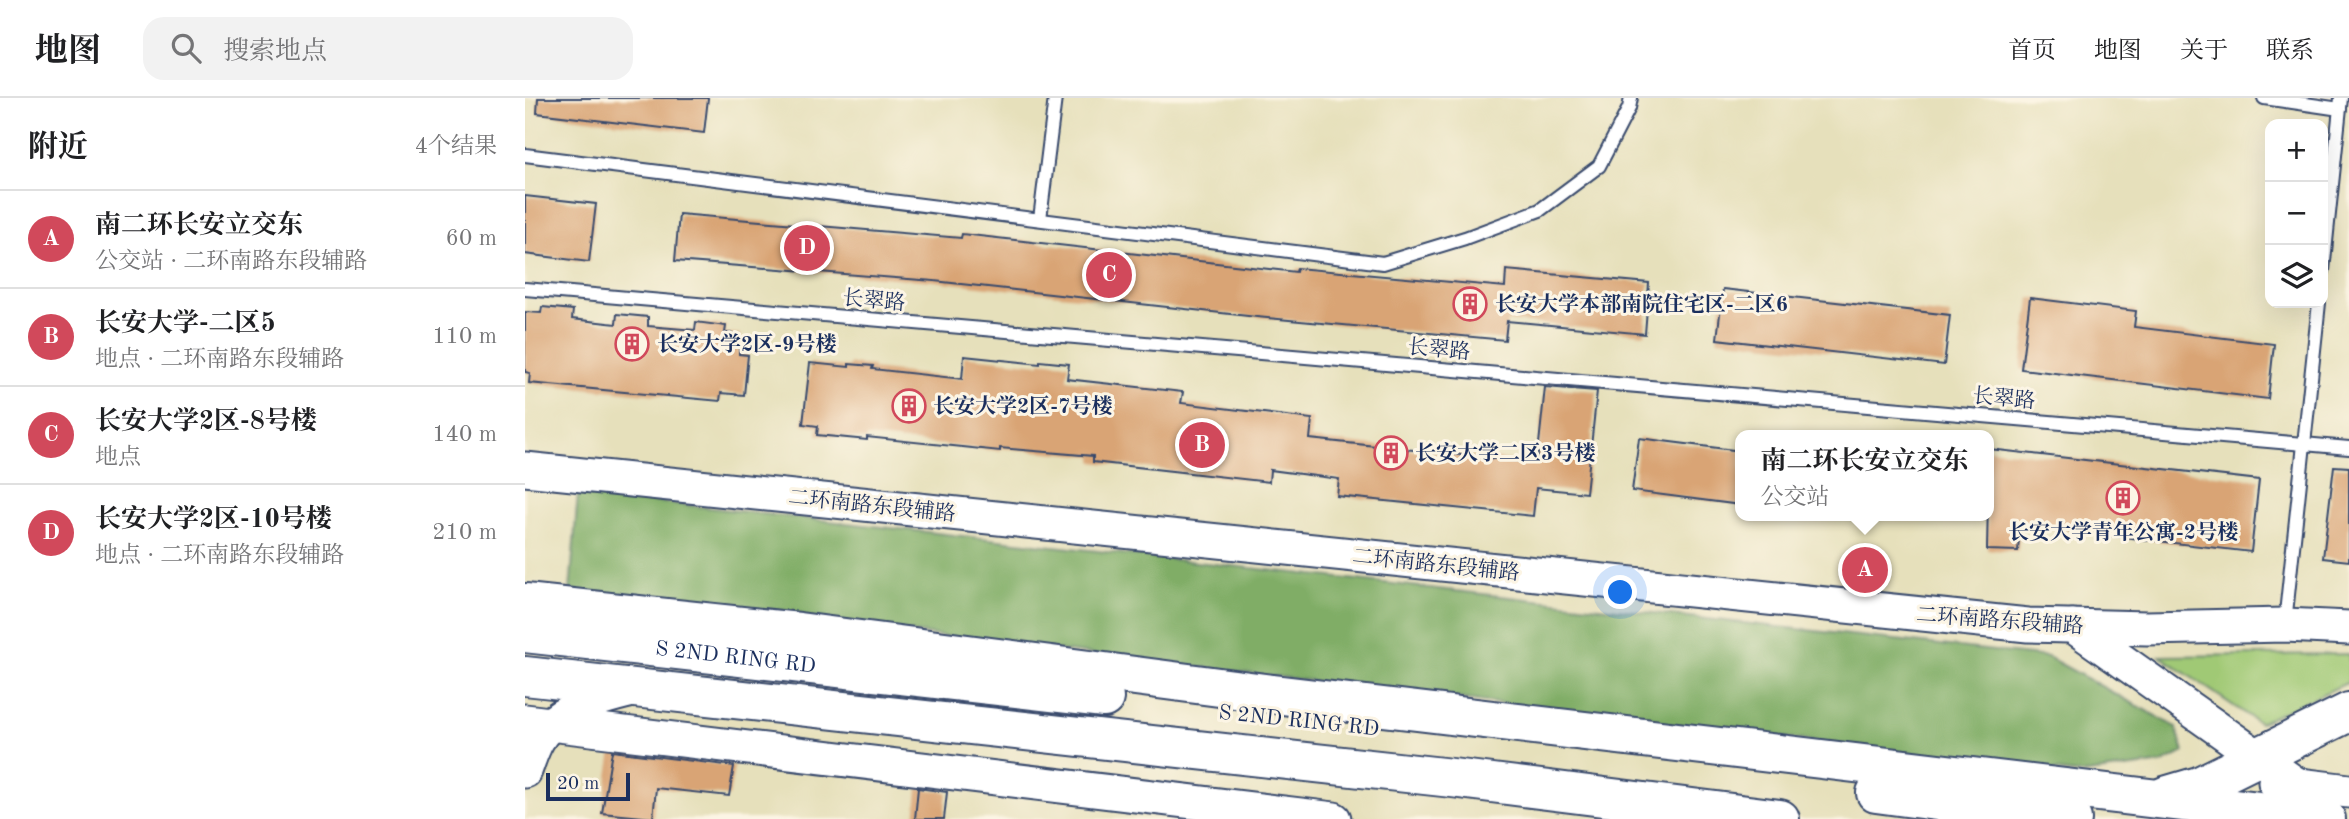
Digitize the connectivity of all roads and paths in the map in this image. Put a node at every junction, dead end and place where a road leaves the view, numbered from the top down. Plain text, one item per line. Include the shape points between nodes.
1 (1055, 98) edge
2 (1631, 98) edge
3 (2264, 98) edge
4 (2341, 103) edge
5 (525, 155) edge
6 (1040, 219) junction
7 (2326, 245) edge
8 (525, 289) edge
9 (2318, 308) edge
10 (2304, 443) junction
11 (2349, 448) edge
12 (525, 469) edge
13 (525, 603) edge
14 (2285, 625) junction
15 (2073, 626) junction
16 (2349, 628) edge
17 (525, 633) edge
18 (525, 676) edge
19 (639, 689) junction
20 (2349, 712) edge
21 (538, 722) edge
22 (2256, 756) junction
23 (525, 771) edge
24 (2218, 776) junction
25 (1985, 779) junction
26 (2296, 784) junction
27 (2349, 791) edge
28 (1866, 792) junction
29 (2159, 798) junction
30 (1334, 819) edge
31 (1780, 819) edge
32 (2072, 819) edge
33 (2326, 819) edge

1 - 6 lane
2 - 6 lane via 1599,166 1540,210 1383,263
3 - 4 lane
4 - 7 lane
5 - 6 lane
8 - 10 lane, 长翠路
9 - 10 lane
10 - 11 lane, 长翠路
10 - 14 lane
12 - 15 main road, 二环南路东段辅路 via 2028,625
13 - 25 highway via 799,632
14 - 15 main road, 二环南路东段辅路
14 - 16 main road, 二环南路东段辅路
15 - 22 main road
17 - 28 highway, S 2ND RING RD via 1458,738
18 - 19 highway, S 2ND RING RD
19 - 21 main road via 600,698
19 - 31 highway, S 2ND RING RD via 1438,776
20 - 22 highway
21 - 23 main road
21 - 30 main road
22 - 24 highway
22 - 26 main road
24 - 26 main road
24 - 29 highway
25 - 28 highway
25 - 29 highway
26 - 27 main road
28 - 32 highway, S 2ND RING RD
29 - 33 highway

